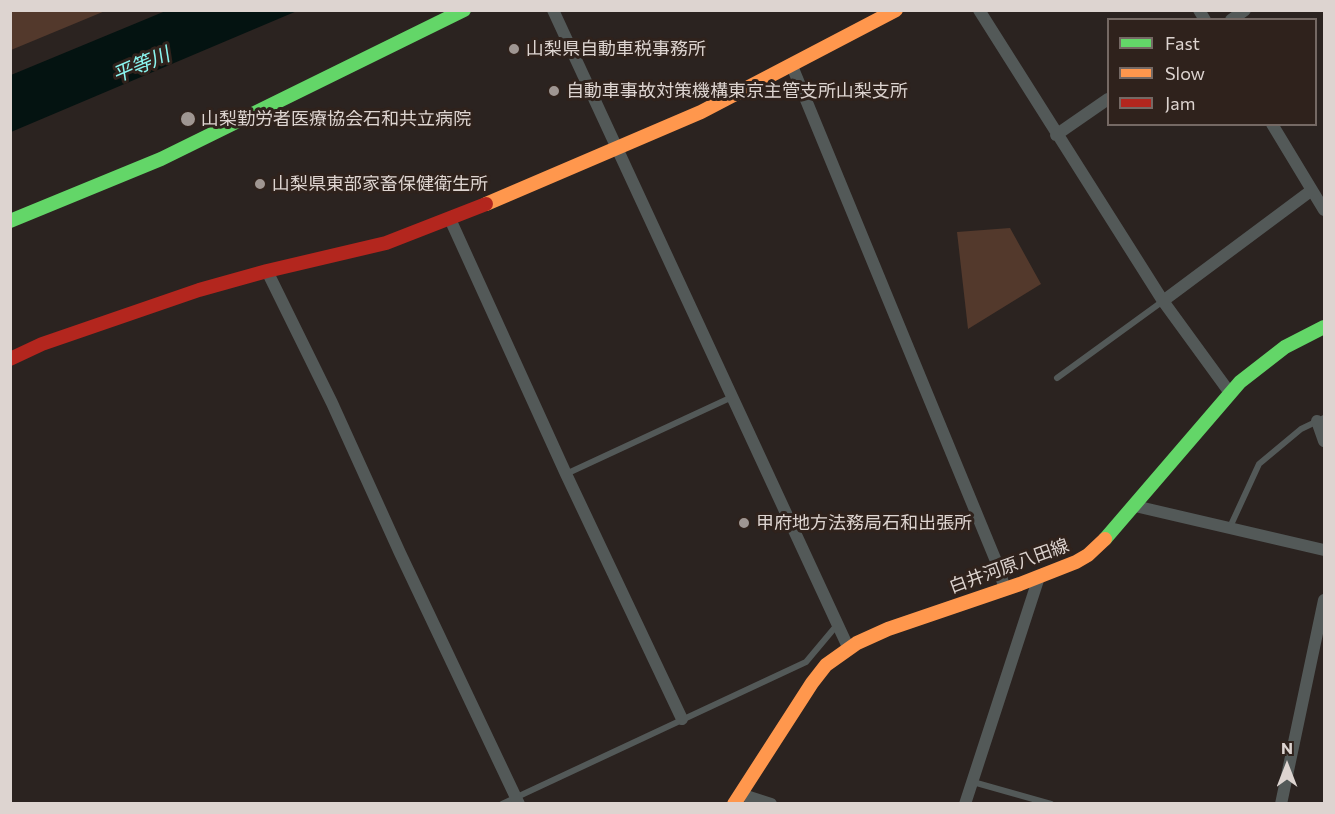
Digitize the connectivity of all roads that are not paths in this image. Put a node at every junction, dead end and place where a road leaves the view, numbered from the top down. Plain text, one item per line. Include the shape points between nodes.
1 (464, 10) edge
2 (553, 10) edge
3 (896, 10) edge
4 (979, 10) edge
5 (792, 66) junction
6 (1107, 100) edge
7 (1273, 126) edge
8 (1056, 135) junction
9 (617, 149) junction
10 (1312, 190) junction
11 (1324, 210) edge
12 (450, 219) junction
13 (10, 221) edge
14 (267, 270) junction
15 (1163, 301) junction
16 (1324, 327) edge
17 (10, 359) edge
18 (1057, 378) dead end
19 (1230, 393) junction
20 (733, 397) junction
21 (1321, 420) edge
22 (1324, 441) edge
23 (566, 474) junction
24 (1135, 506) junction
25 (1230, 527) junction
26 (1324, 550) edge
27 (1039, 577) junction
28 (1005, 589) junction
29 (1324, 600) edge
30 (838, 625) junction
31 (848, 648) junction
32 (682, 719) junction
33 (972, 782) junction
34 (737, 799) edge
35 (517, 801) edge
36 (502, 804) edge
37 (771, 804) edge
38 (965, 804) edge
39 (1051, 804) edge
40 (1281, 804) edge

1 - 13 street via 161,159
2 - 9 street
3 - 5 street
4 - 8 street
5 - 9 street
5 - 28 street
6 - 8 street
7 - 10 street
8 - 15 street
9 - 12 street
9 - 20 street
10 - 11 street
10 - 15 street
12 - 14 street via 386,243
12 - 23 street
14 - 17 street via 42,344
14 - 35 street
15 - 18 lane
15 - 19 street
16 - 19 street, 白井河原八田線 via 1271,357
19 - 24 street, 白井河原八田線
20 - 23 lane
20 - 30 street
21 - 22 street
21 - 25 lane via 1301,429 1259,464
23 - 32 street
24 - 25 street
24 - 27 street, 白井河原八田線 via 1088,555
25 - 26 street
27 - 28 street, 白井河原八田線
27 - 33 street
28 - 31 street, 白井河原八田線 via 888,629
29 - 40 street
30 - 31 street
30 - 32 lane via 806,662
31 - 34 street, 白井河原八田線 via 826,665 812,683
32 - 35 lane
33 - 38 street
33 - 39 lane
34 - 37 street
35 - 36 lane

